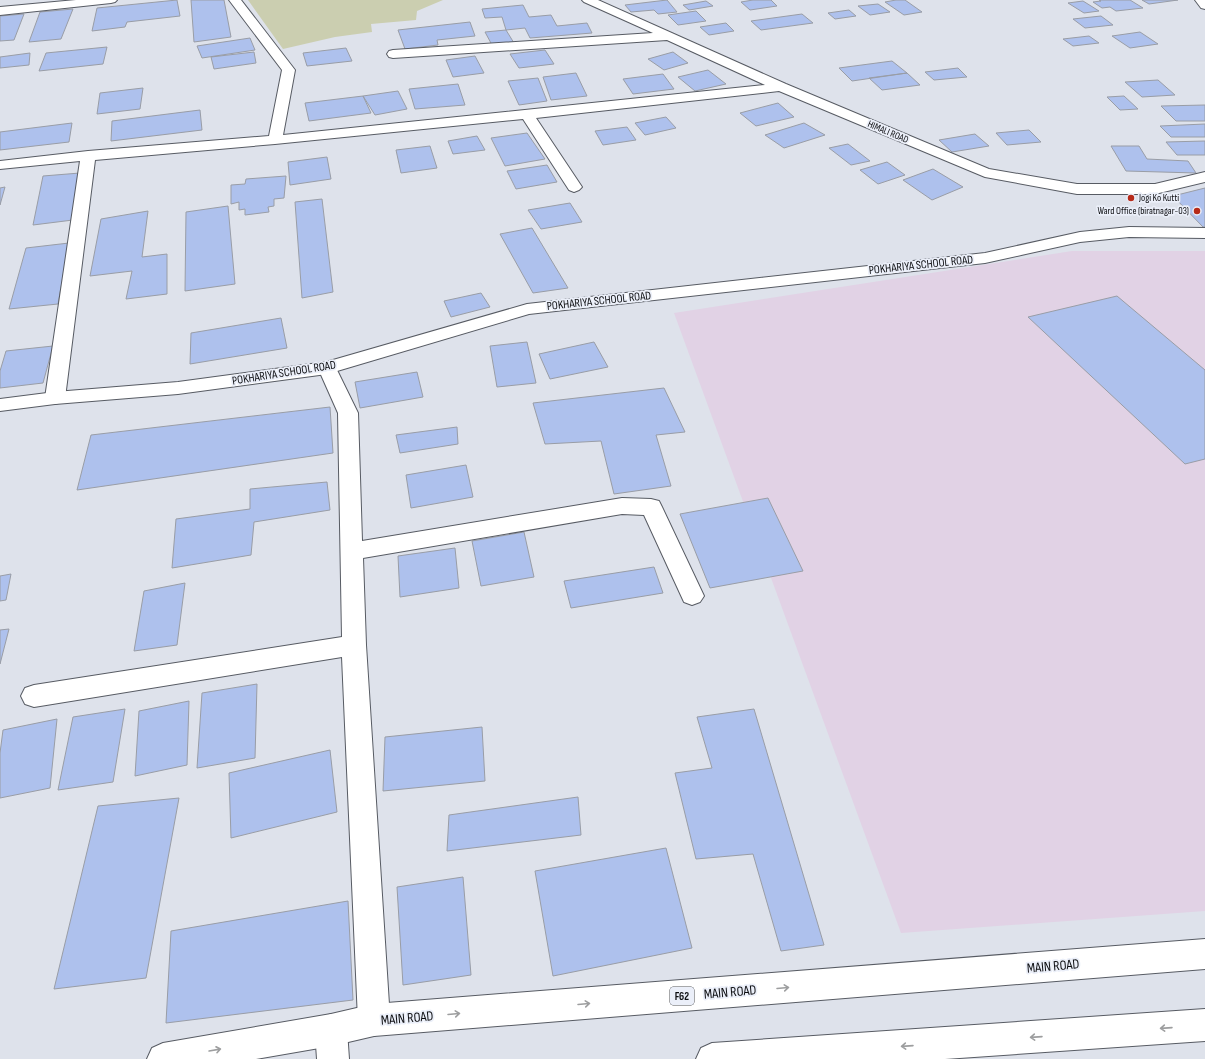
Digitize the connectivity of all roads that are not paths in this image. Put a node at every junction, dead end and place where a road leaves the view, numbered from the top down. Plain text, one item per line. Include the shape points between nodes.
1 (111, 0) edge
2 (235, 0) edge
3 (588, 0) edge
4 (1201, 0) edge
5 (1205, 6) edge
6 (0, 11) edge
7 (670, 36) junction
8 (393, 54) dead end
9 (781, 87) junction
10 (527, 115) junction
11 (275, 140) junction
12 (88, 155) junction
13 (0, 165) edge
14 (1205, 177) edge
15 (574, 187) dead end
16 (1205, 233) edge
17 (327, 368) junction
18 (55, 398) junction
19 (0, 405) edge
20 (352, 551) junction
21 (692, 596) dead end
22 (354, 645) junction
23 (34, 696) dead end
24 (1205, 954) edge
25 (374, 1020) junction
26 (1205, 1025) edge
27 (332, 1044) edge
28 (163, 1059) edge
29 (712, 1059) edge

1 - 6 street
2 - 11 street via 289,70
3 - 7 street, HIMALI ROAD
4 - 5 street
7 - 8 street
7 - 9 street, HIMALI ROAD
9 - 10 street
9 - 14 street, HIMALI ROAD via 984,172 1077,189 1155,189
10 - 11 street
10 - 15 street
11 - 12 street
12 - 13 street
12 - 18 street
16 - 17 street, POKHARIYA SCHOOL ROAD via 1129,232 1087,236 985,258 526,309
17 - 18 street, POKHARIYA SCHOOL ROAD via 178,388
17 - 20 street via 348,413
18 - 19 street, POKHARIYA SCHOOL ROAD
20 - 21 street via 622,506 651,507
20 - 22 street
22 - 23 street
22 - 25 street
25 -> 24 street, MAIN ROAD / F62
25 - 27 street, MAIN ROAD / F62
26 -> 29 street
28 -> 27 street, MAIN ROAD / F62

